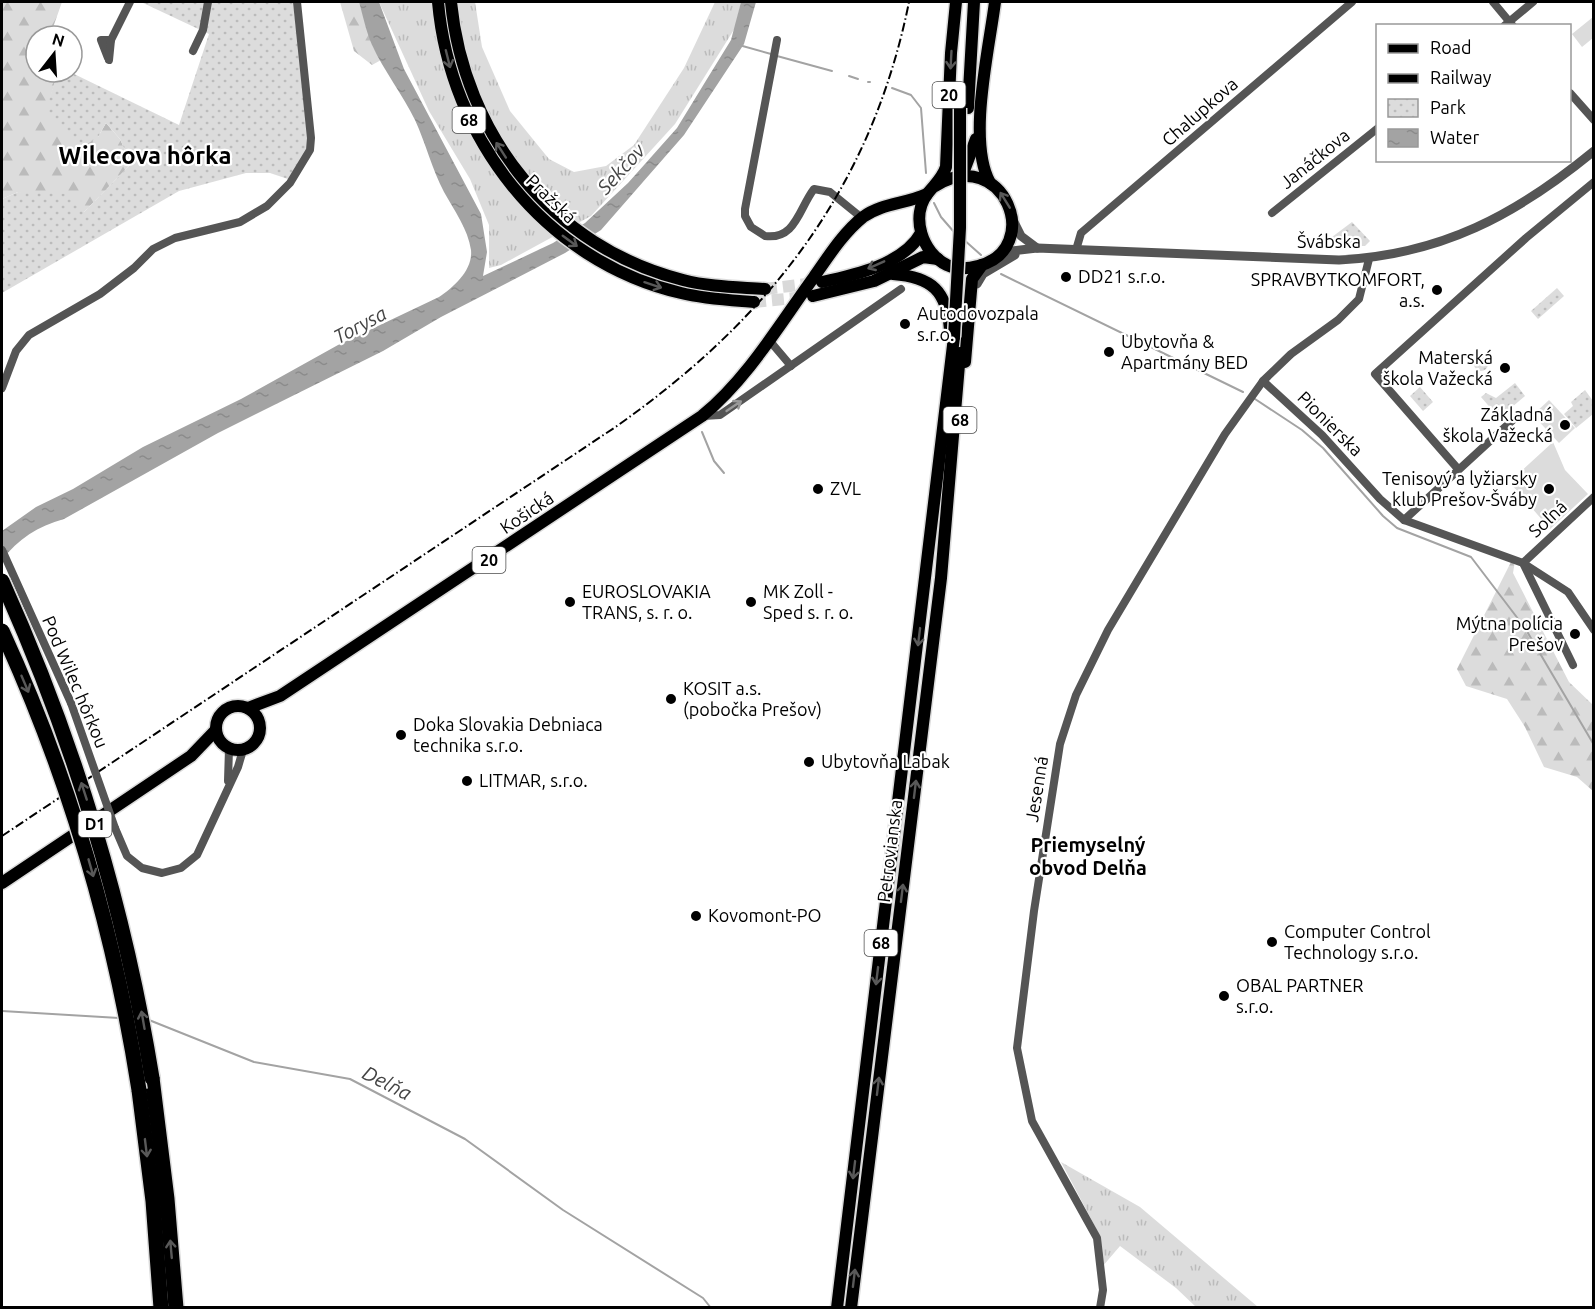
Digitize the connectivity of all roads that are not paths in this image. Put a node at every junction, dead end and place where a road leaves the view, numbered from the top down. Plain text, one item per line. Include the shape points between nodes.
1 (130, 2) edge
2 (208, 2) edge
3 (297, 2) edge
4 (438, 2) edge
5 (451, 2) edge
6 (956, 2) edge
7 (966, 2) edge
8 (974, 2) edge
9 (995, 2) edge
10 (1352, 2) edge
11 (1493, 2) edge
12 (1533, 2) edge
13 (1509, 24) edge
14 (111, 40) dead end
15 (777, 40) dead end
16 (193, 51) dead end
17 (1571, 95) edge
18 (964, 108) junction
19 (1593, 120) edge
20 (1376, 129) edge
21 (979, 132) junction
22 (1593, 151) edge
23 (957, 176) junction
24 (1593, 182) edge
25 (990, 183) junction
26 (931, 190) junction
27 (894, 205) junction
28 (1272, 213) dead end
29 (862, 218) junction
30 (1013, 220) junction
31 (920, 230) junction
32 (1037, 248) junction
33 (1076, 250) junction
34 (998, 257) junction
35 (1369, 258) junction
36 (941, 261) junction
37 (982, 266) junction
38 (892, 274) junction
39 (822, 282) tunnel mouth
40 (765, 289) tunnel mouth
41 (901, 289) dead end
42 (813, 296) tunnel mouth
43 (753, 302) tunnel mouth
44 (970, 304) junction
45 (955, 335) junction
46 (769, 340) junction
47 (791, 366) junction
48 (1263, 381) junction
49 (2, 388) edge
50 (702, 416) junction
51 (1515, 418) dead end
52 (1458, 469) junction
53 (1593, 497) edge
54 (1404, 520) junction
55 (2, 550) edge
56 (1523, 563) junction
57 (941, 578) junction
58 (2, 581) edge
59 (1593, 630) edge
60 (2, 631) edge
61 (1573, 665) dead end
62 (280, 696) junction
63 (248, 708) junction
64 (259, 722) junction
65 (215, 731) junction
66 (226, 747) junction
67 (243, 750) junction
68 (191, 756) junction
69 (227, 786) junction
70 (2, 882) edge
71 (161, 1308) edge
72 (176, 1308) edge
73 (837, 1308) edge
74 (851, 1308) edge
75 (1100, 1308) edge

1 - 14 street
2 - 16 street via 203,30
3 - 49 street via 311,138 310,150 290,183 267,206 240,222 163,243 100,294 38,328 16,351
4 -> 43 main road, Pražská / 68 via 448,64 464,111 488,155 541,218 600,261 650,284 681,293
40 -> 5 main road, Pražská / 68 via 711,286 656,272 612,253 552,211 517,173 484,120 461,61
6 -> 26 main road, 20 via 946,167
7 - 18 main road
8 - 18 main road
9 - 21 main road, 20
10 - 33 street, Chalupkova via 1081,233
11 - 13 street
12 - 13 street
15 - 29 street via 745,208 748,222 765,236 784,234 814,189 830,192
17 - 19 street
18 - 45 main road via 966,269
20 - 28 street, Janáčkova
21 - 23 main road via 965,168
21 - 25 main road, 20 via 981,161
22 - 35 street, Švábska via 1558,180 1488,224 1420,249
23 - 25 main road
23 - 26 main road
24 - 52 street via 1375,374
30 -> 25 main road via 1007,201
26 - 27 main road, Košická / 20 via 912,202
26 - 31 main road via 920,216
27 - 29 main road, Košická / 20
27 - 31 main road via 913,216
29 - 46 main road, Košická / 20 via 825,261
30 - 32 street via 1021,236
30 - 34 main road
31 - 36 main road
31 -> 39 main road via 911,248 854,274
32 - 33 street, Švábska
32 - 34 street, Švábska
32 - 44 street via 1008,258 983,274
33 - 35 street, Švábska via 1327,260
34 - 37 main road
35 - 48 street via 1359,299
36 - 37 main road via 962,268
36 - 38 main road via 923,257
36 - 45 main road via 951,284
37 - 44 main road, 68 via 972,279
38 - 42 main road via 853,288
38 - 45 main road via 914,276 936,288 946,304
41 - 47 street, Košická
44 - 57 main road, 68 via 951,513
45 - 57 main road
45 -> 73 main road, Petrovianska / 68
46 - 47 street
46 - 50 main road, Košická / 20 via 730,390
50 -> 47 street, Košická via 720,415
48 - 54 street, Pionierska
48 - 75 street, Jesenná via 1208,461 1108,630 1068,718 1054,772 1017,1048 1032,1121 1097,1238 1103,1290
50 - 62 main road, Košická / 20
51 - 52 street
52 - 54 street
53 - 56 street, Soľná
54 - 56 street, Pionierska
55 - 69 street, Pod Wilec hôrkou, bridge via 71,704 123,848 134,863 151,872 172,872 187,864 197,855
56 - 59 street, Pionierska via 1568,592
56 - 61 street
74 -> 57 main road, Petrovianska / 68
72 -> 58 highway, D1, bridge via 160,1128 123,928 86,795 56,708
60 -> 71 highway, D1, bridge via 52,751 91,868 120,983 139,1090
62 - 63 main road, Košická / 20
62 - 64 main road, Košická / 20
63 - 64 main road
63 - 65 main road, Košická / 20 via 234,706 222,712
64 - 67 main road, Košická / 20 via 255,742
65 - 66 main road
65 - 68 main road, Košická / 20
66 - 67 main road, Košická / 20
66 - 68 main road, Košická / 20
66 - 69 street via 231,757
67 - 69 street
68 - 70 main road, Košická / 20

